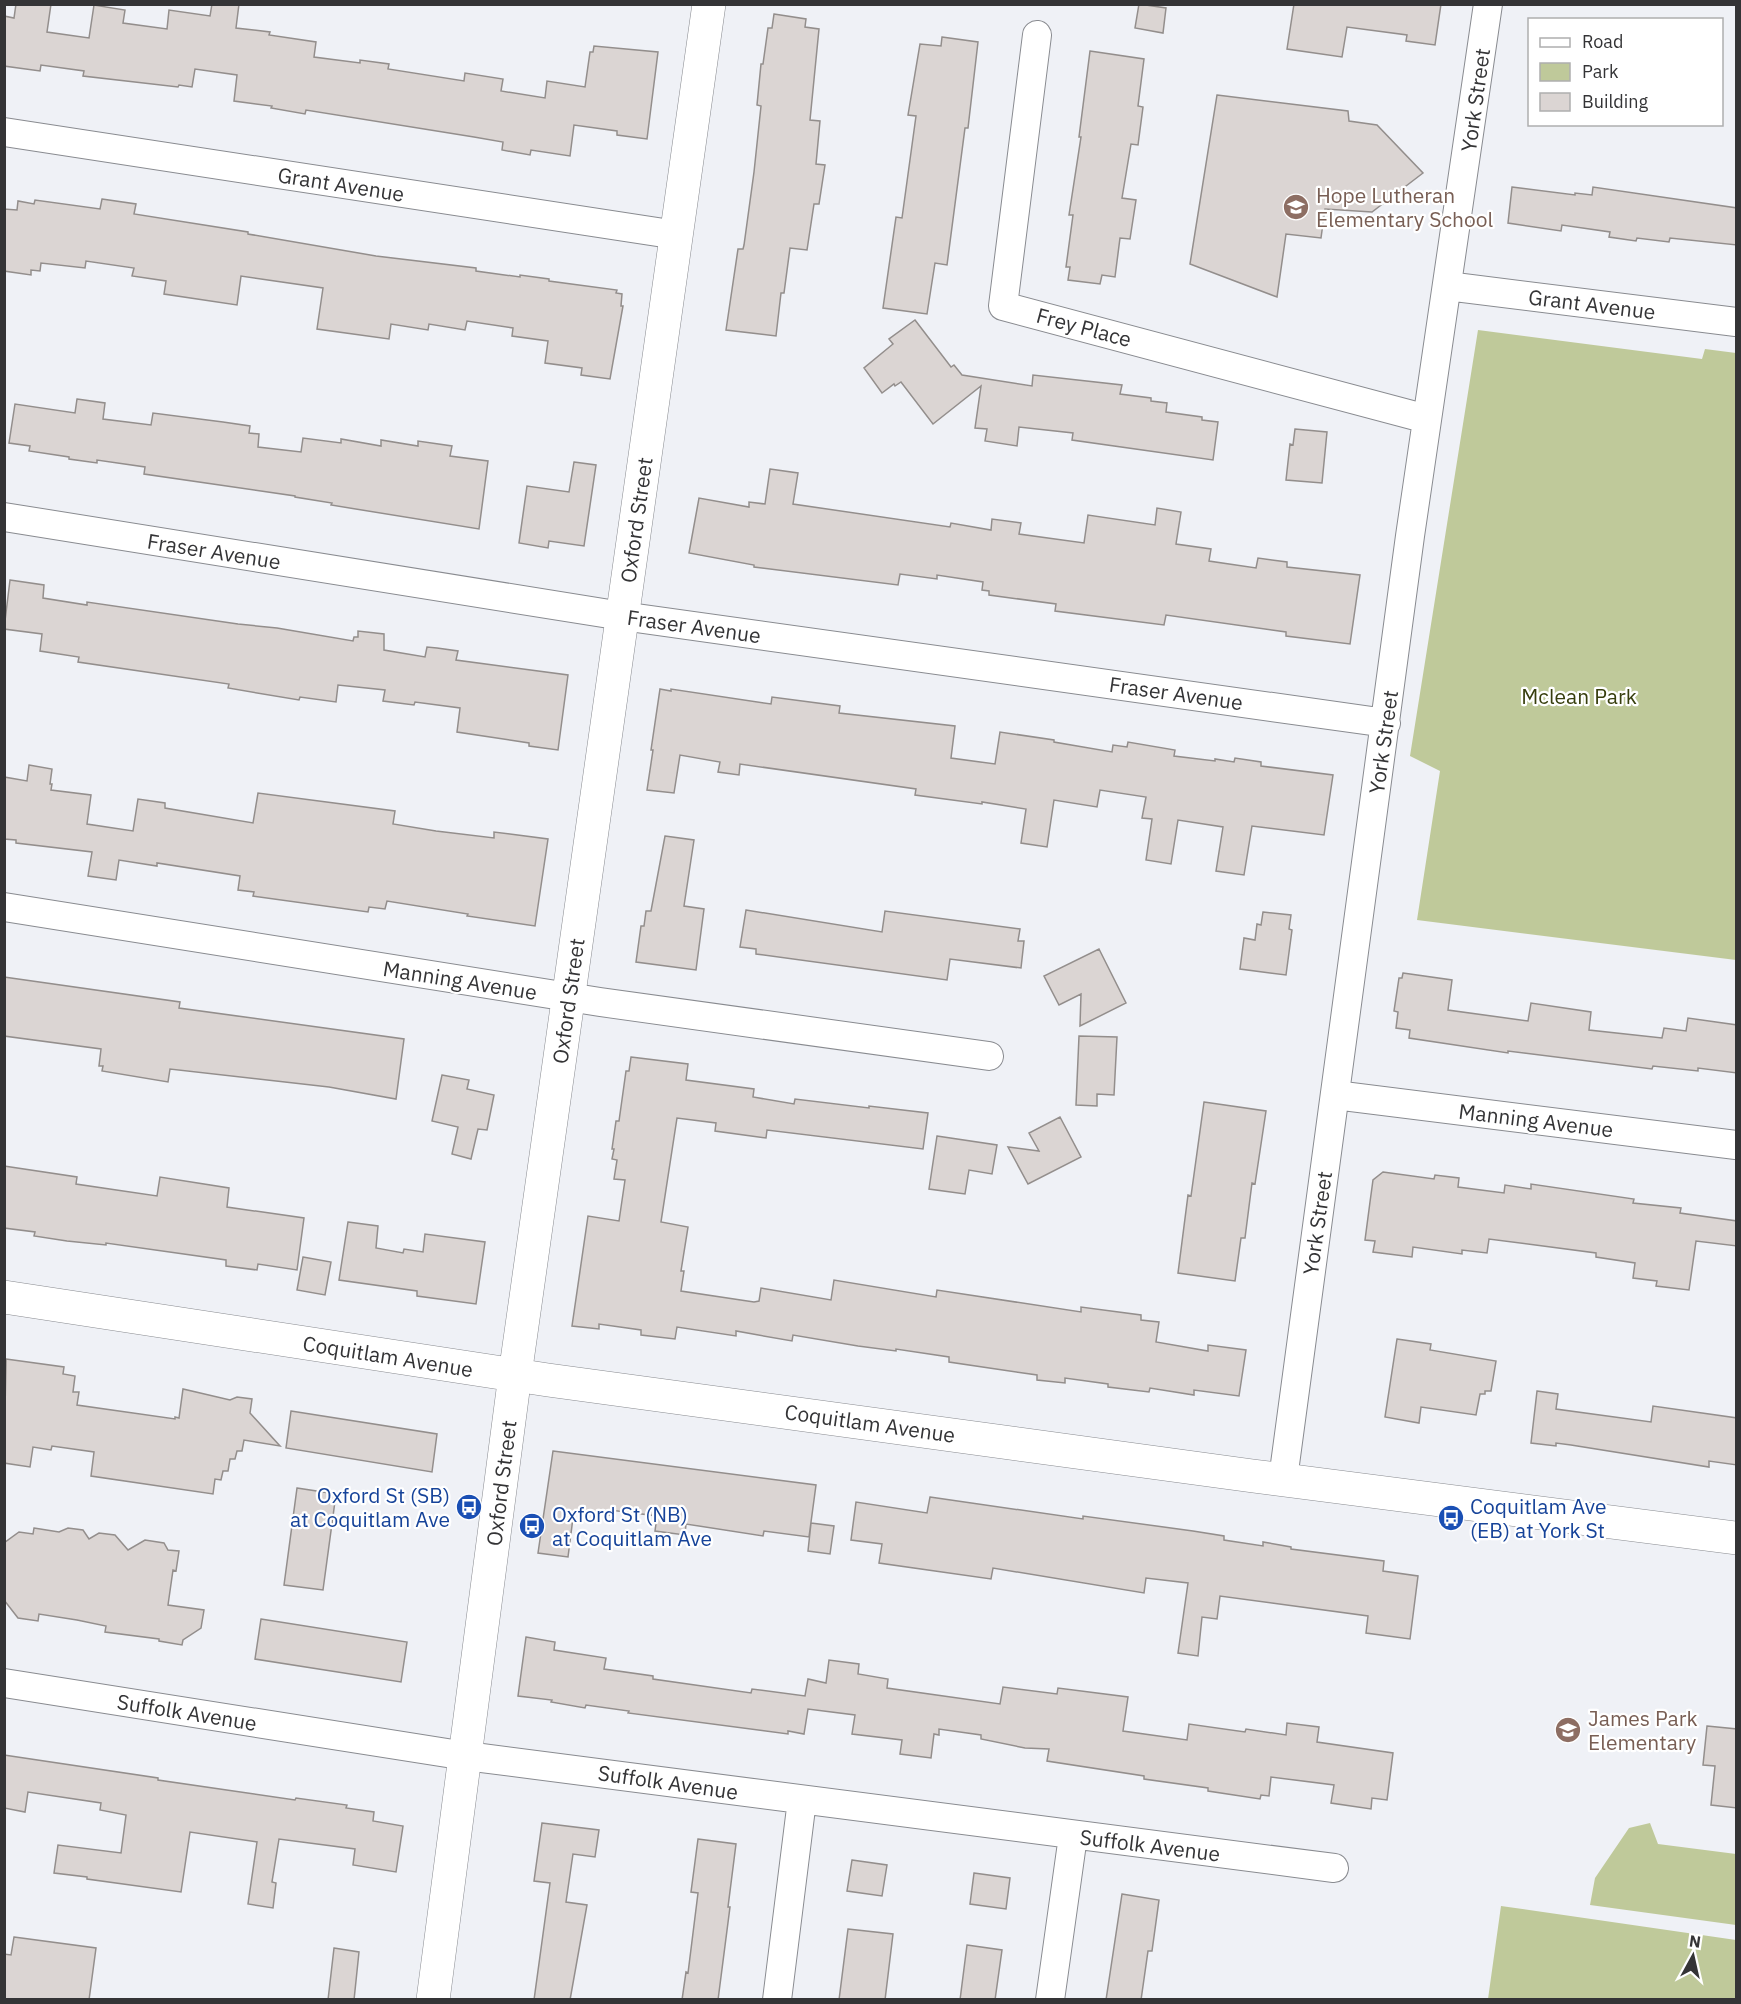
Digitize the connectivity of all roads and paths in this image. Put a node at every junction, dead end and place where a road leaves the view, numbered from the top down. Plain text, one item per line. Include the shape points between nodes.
1 (710, 4) edge
2 (1488, 4) edge
3 (1038, 35) dead end
4 (4, 132) edge
5 (677, 235) junction
6 (1447, 286) junction
7 (1737, 322) edge
8 (1427, 419) junction
9 (4, 517) edge
10 (622, 616) junction
11 (1386, 723) junction
12 (4, 908) edge
13 (568, 997) junction
14 (989, 1056) dead end
15 (1335, 1095) junction
16 (1737, 1145) edge
17 (4, 1297) edge
18 (515, 1375) junction
19 (1283, 1479) junction
20 (1737, 1538) edge
21 (4, 1683) edge
22 (466, 1756) junction
23 (802, 1800) junction
24 (1073, 1836) junction
25 (1334, 1868) dead end
26 (433, 2000) edge
27 (777, 2000) edge
28 (1050, 2000) edge

1 - 5 main road, Oxford Street
2 - 6 street, York Street
3 - 8 street, Frey Place via 1003,306
4 - 5 street, Grant Avenue
5 - 10 main road, Oxford Street
6 - 7 street, Grant Avenue
6 - 8 street, York Street
8 - 11 street, York Street
9 - 10 street, Fraser Avenue
10 - 11 street, Fraser Avenue
10 - 13 main road, Oxford Street
11 - 15 street, York Street
12 - 13 street, Manning Avenue
13 - 14 street, Manning Avenue
13 - 18 main road, Oxford Street
15 - 16 street, Manning Avenue
15 - 19 street, York Street
17 - 18 main road, Coquitlam Avenue
18 - 19 main road, Coquitlam Avenue
18 - 22 main road, Oxford Street
19 - 20 main road, Coquitlam Avenue
21 - 22 street, Suffolk Avenue
22 - 23 street, Suffolk Avenue
22 - 26 main road, Oxford Street
23 - 24 street, Suffolk Avenue
23 - 27 street
24 - 25 street, Suffolk Avenue
24 - 28 street

